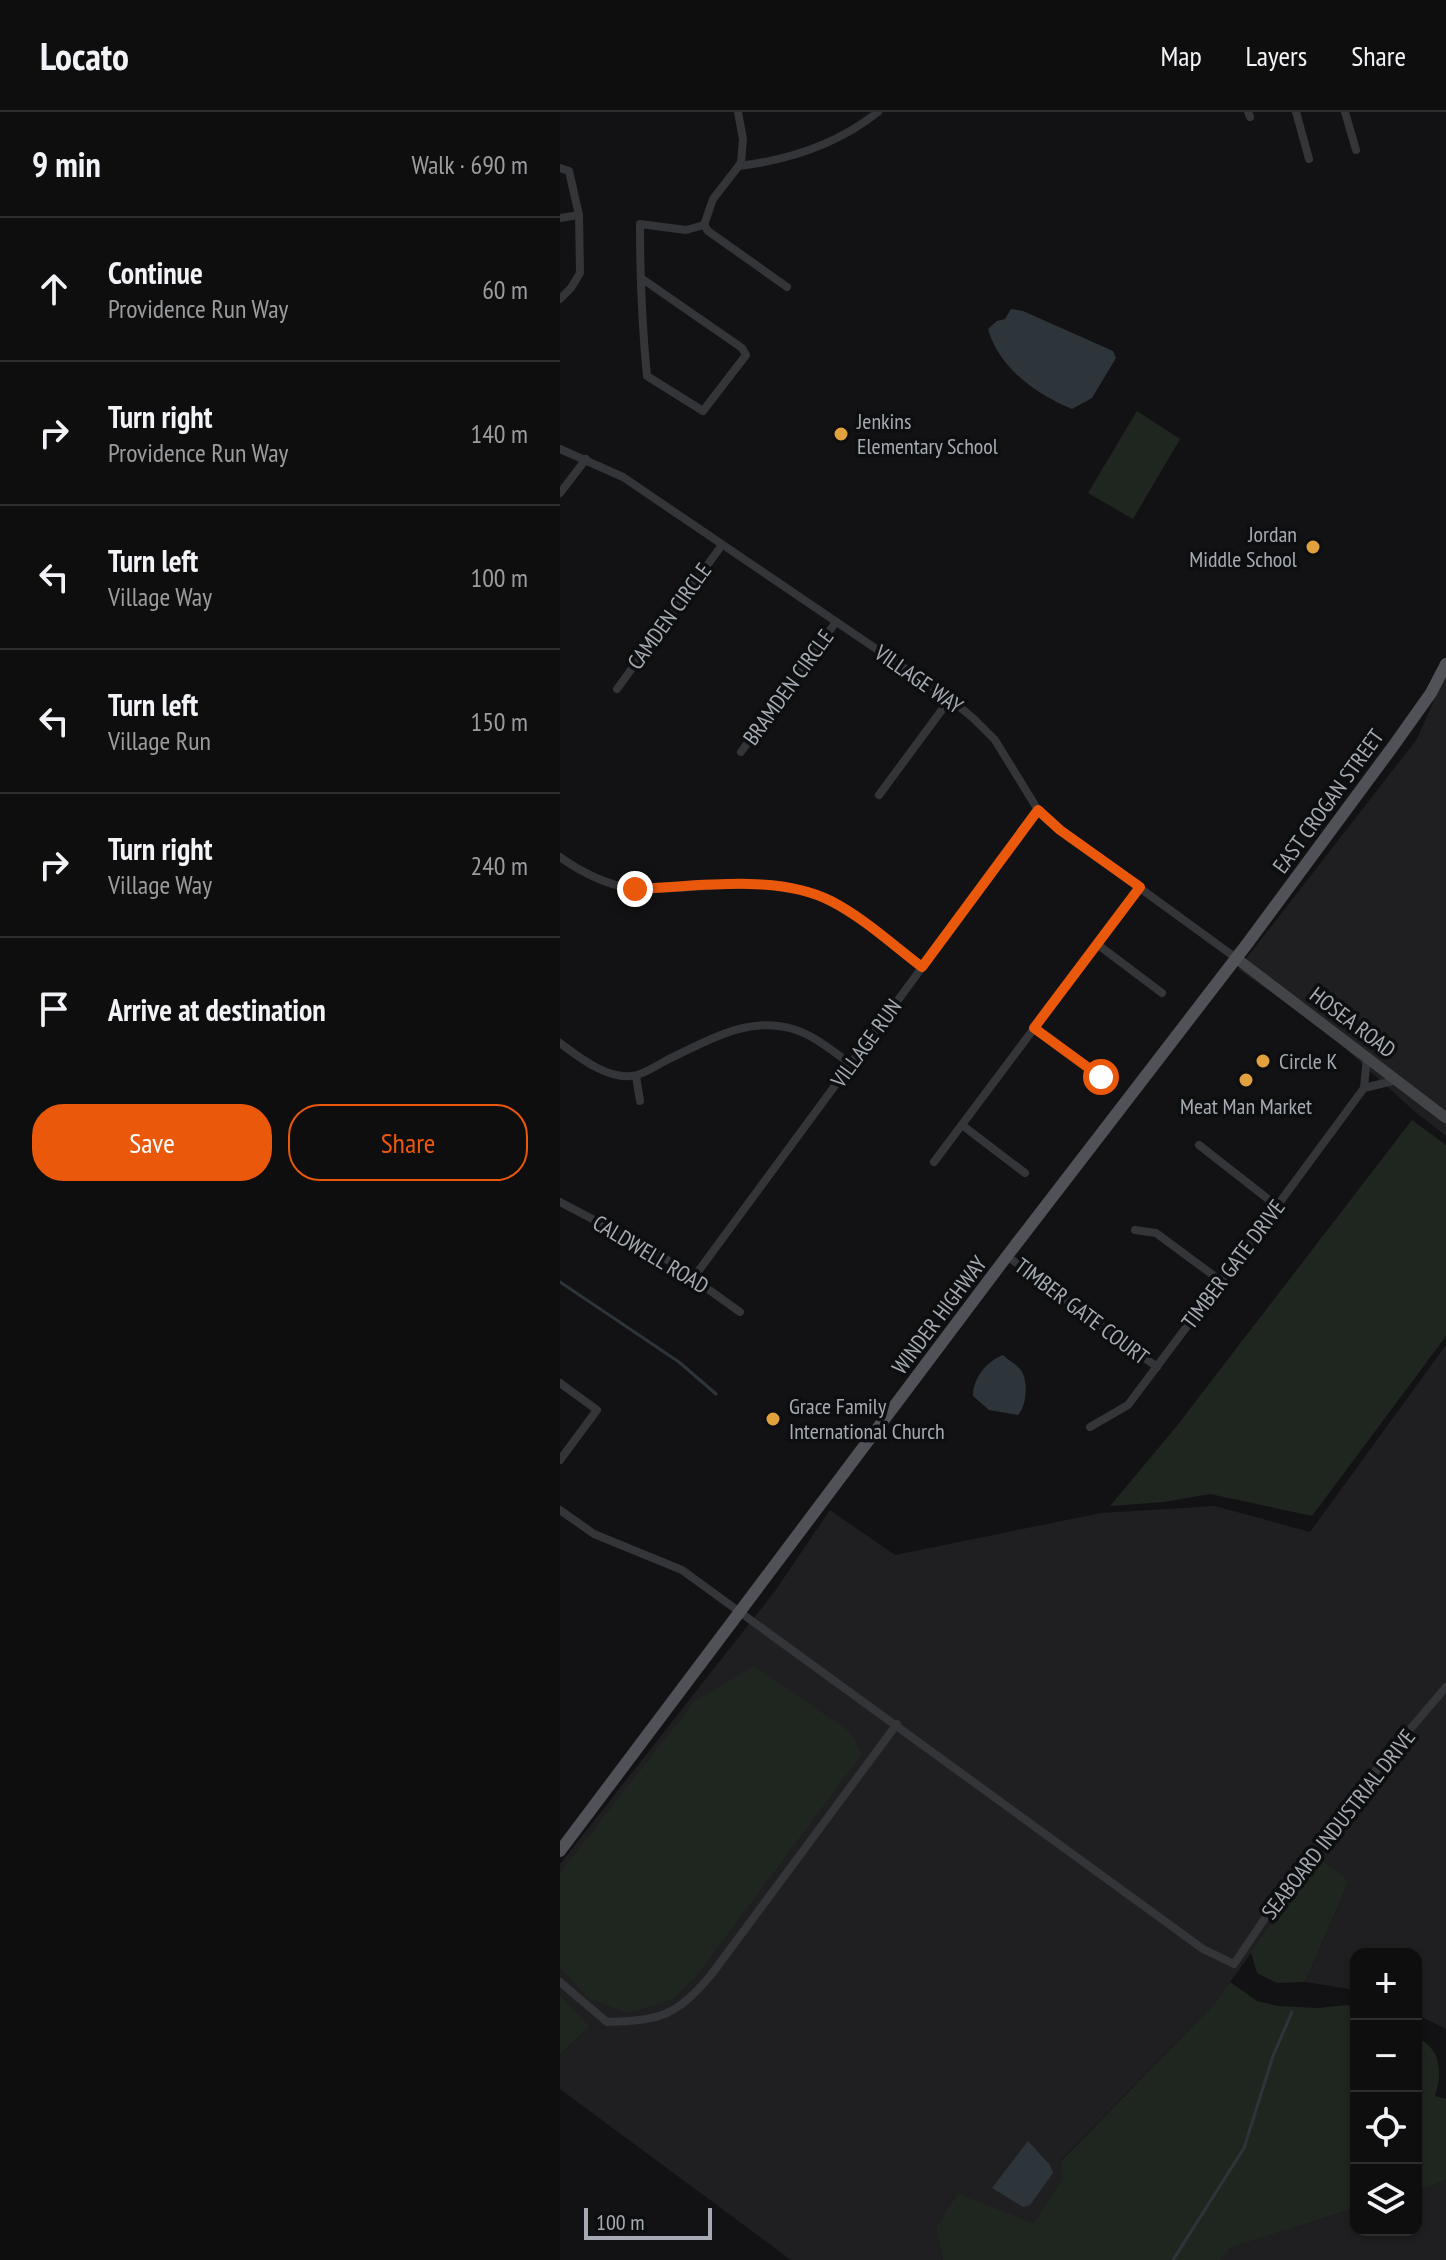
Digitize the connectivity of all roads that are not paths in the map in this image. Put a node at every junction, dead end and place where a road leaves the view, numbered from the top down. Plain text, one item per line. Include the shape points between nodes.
1 (738, 112) edge
2 (878, 112) edge
3 (1296, 112) edge
4 (1345, 112) edge
5 (1356, 150) dead end
6 (1309, 159) dead end
7 (739, 166) junction
8 (560, 168) edge
9 (579, 215) junction
10 (560, 218) edge
11 (704, 225) junction
12 (641, 278) junction
13 (787, 287) dead end
14 (560, 299) edge
15 (560, 449) edge
16 (586, 459) junction
17 (560, 493) edge
18 (722, 545) junction
19 (836, 622) junction
20 (1446, 664) edge
21 (617, 689) dead end
22 (950, 699) junction
23 (741, 752) dead end
24 (879, 795) dead end
25 (1038, 810) junction
26 (560, 857) edge
27 (1140, 887) junction
28 (1097, 944) junction
29 (1236, 958) junction
30 (922, 967) junction
31 (1162, 993) dead end
32 (1034, 1028) junction
33 (560, 1043) edge
34 (1367, 1056) junction
35 (851, 1064) junction
36 (636, 1076) junction
37 (1101, 1077) dead end
38 (1397, 1080) junction
39 (1364, 1088) junction
40 (640, 1101) dead end
41 (1446, 1118) edge
42 (962, 1125) junction
43 (1199, 1145) dead end
44 (934, 1162) dead end
45 (1025, 1173) dead end
46 (560, 1202) edge
47 (1277, 1206) junction
48 (1135, 1230) dead end
49 (1007, 1256) junction
50 (694, 1277) junction
51 (1221, 1281) junction
52 (740, 1312) dead end
53 (1157, 1367) junction
54 (560, 1383) edge
55 (1090, 1427) dead end
56 (560, 1460) edge
57 (560, 1510) edge
58 (741, 1611) junction
59 (1446, 1687) edge
60 (897, 1724) junction
61 (560, 1851) edge
62 (560, 1982) edge

1 - 7 street via 743,139
2 - 7 street via 819,148
3 - 6 street
4 - 5 street
7 - 11 street via 713,199
8 - 9 street via 569,171
9 - 10 street
9 - 14 street via 580,273
11 - 12 street via 686,230 640,224
11 - 13 street
12 - 12 street via 647,376 703,411 746,355
15 - 16 street, VILLAGE WAY
16 - 17 street
16 - 18 street, VILLAGE WAY via 623,477
18 - 19 street, VILLAGE WAY
18 - 21 street, CAMDEN CIRCLE
19 - 22 street, VILLAGE WAY
19 - 23 street, BRAMDEN CIRCLE
20 - 29 main road, EAST CROGAN STREET via 1413,719
22 - 24 street
22 - 25 street, VILLAGE WAY via 995,740
25 - 27 street, VILLAGE WAY
25 - 30 street, VILLAGE RUN
26 - 30 street via 603,881 635,889 766,885 803,891 850,913
27 - 28 street
27 - 29 street, VILLAGE WAY
28 - 31 street
28 - 32 street
29 - 34 street, HOSEA ROAD
29 - 49 main road, WINDER HIGHWAY
30 - 35 street, VILLAGE RUN
32 - 37 street
32 - 42 street
33 - 36 street via 609,1073
34 - 38 street, HOSEA ROAD
34 - 39 street
35 - 36 street via 791,1028 759,1025 727,1031
35 - 50 street, VILLAGE RUN
36 - 40 street
38 - 39 street
38 - 41 street, HOSEA ROAD
39 - 47 street, TIMBER GATE DRIVE
42 - 44 street
42 - 45 street
43 - 47 street
46 - 50 street, CALDWELL ROAD
47 - 51 street, TIMBER GATE DRIVE
48 - 51 street via 1156,1233
49 - 53 street, TIMBER GATE COURT
49 - 58 main road, WINDER HIGHWAY
50 - 52 street, CALDWELL ROAD
51 - 53 street, TIMBER GATE DRIVE
53 - 55 street, TIMBER GATE DRIVE via 1128,1405
54 - 56 street via 597,1410
57 - 58 street via 594,1534 682,1570
58 - 60 street
58 - 61 main road, WINDER HIGHWAY
59 - 60 street, SEABOARD INDUSTRIAL DRIVE via 1399,1740 1234,1964 1203,1949
60 - 62 street via 711,1975 679,2007 652,2019 607,2022

